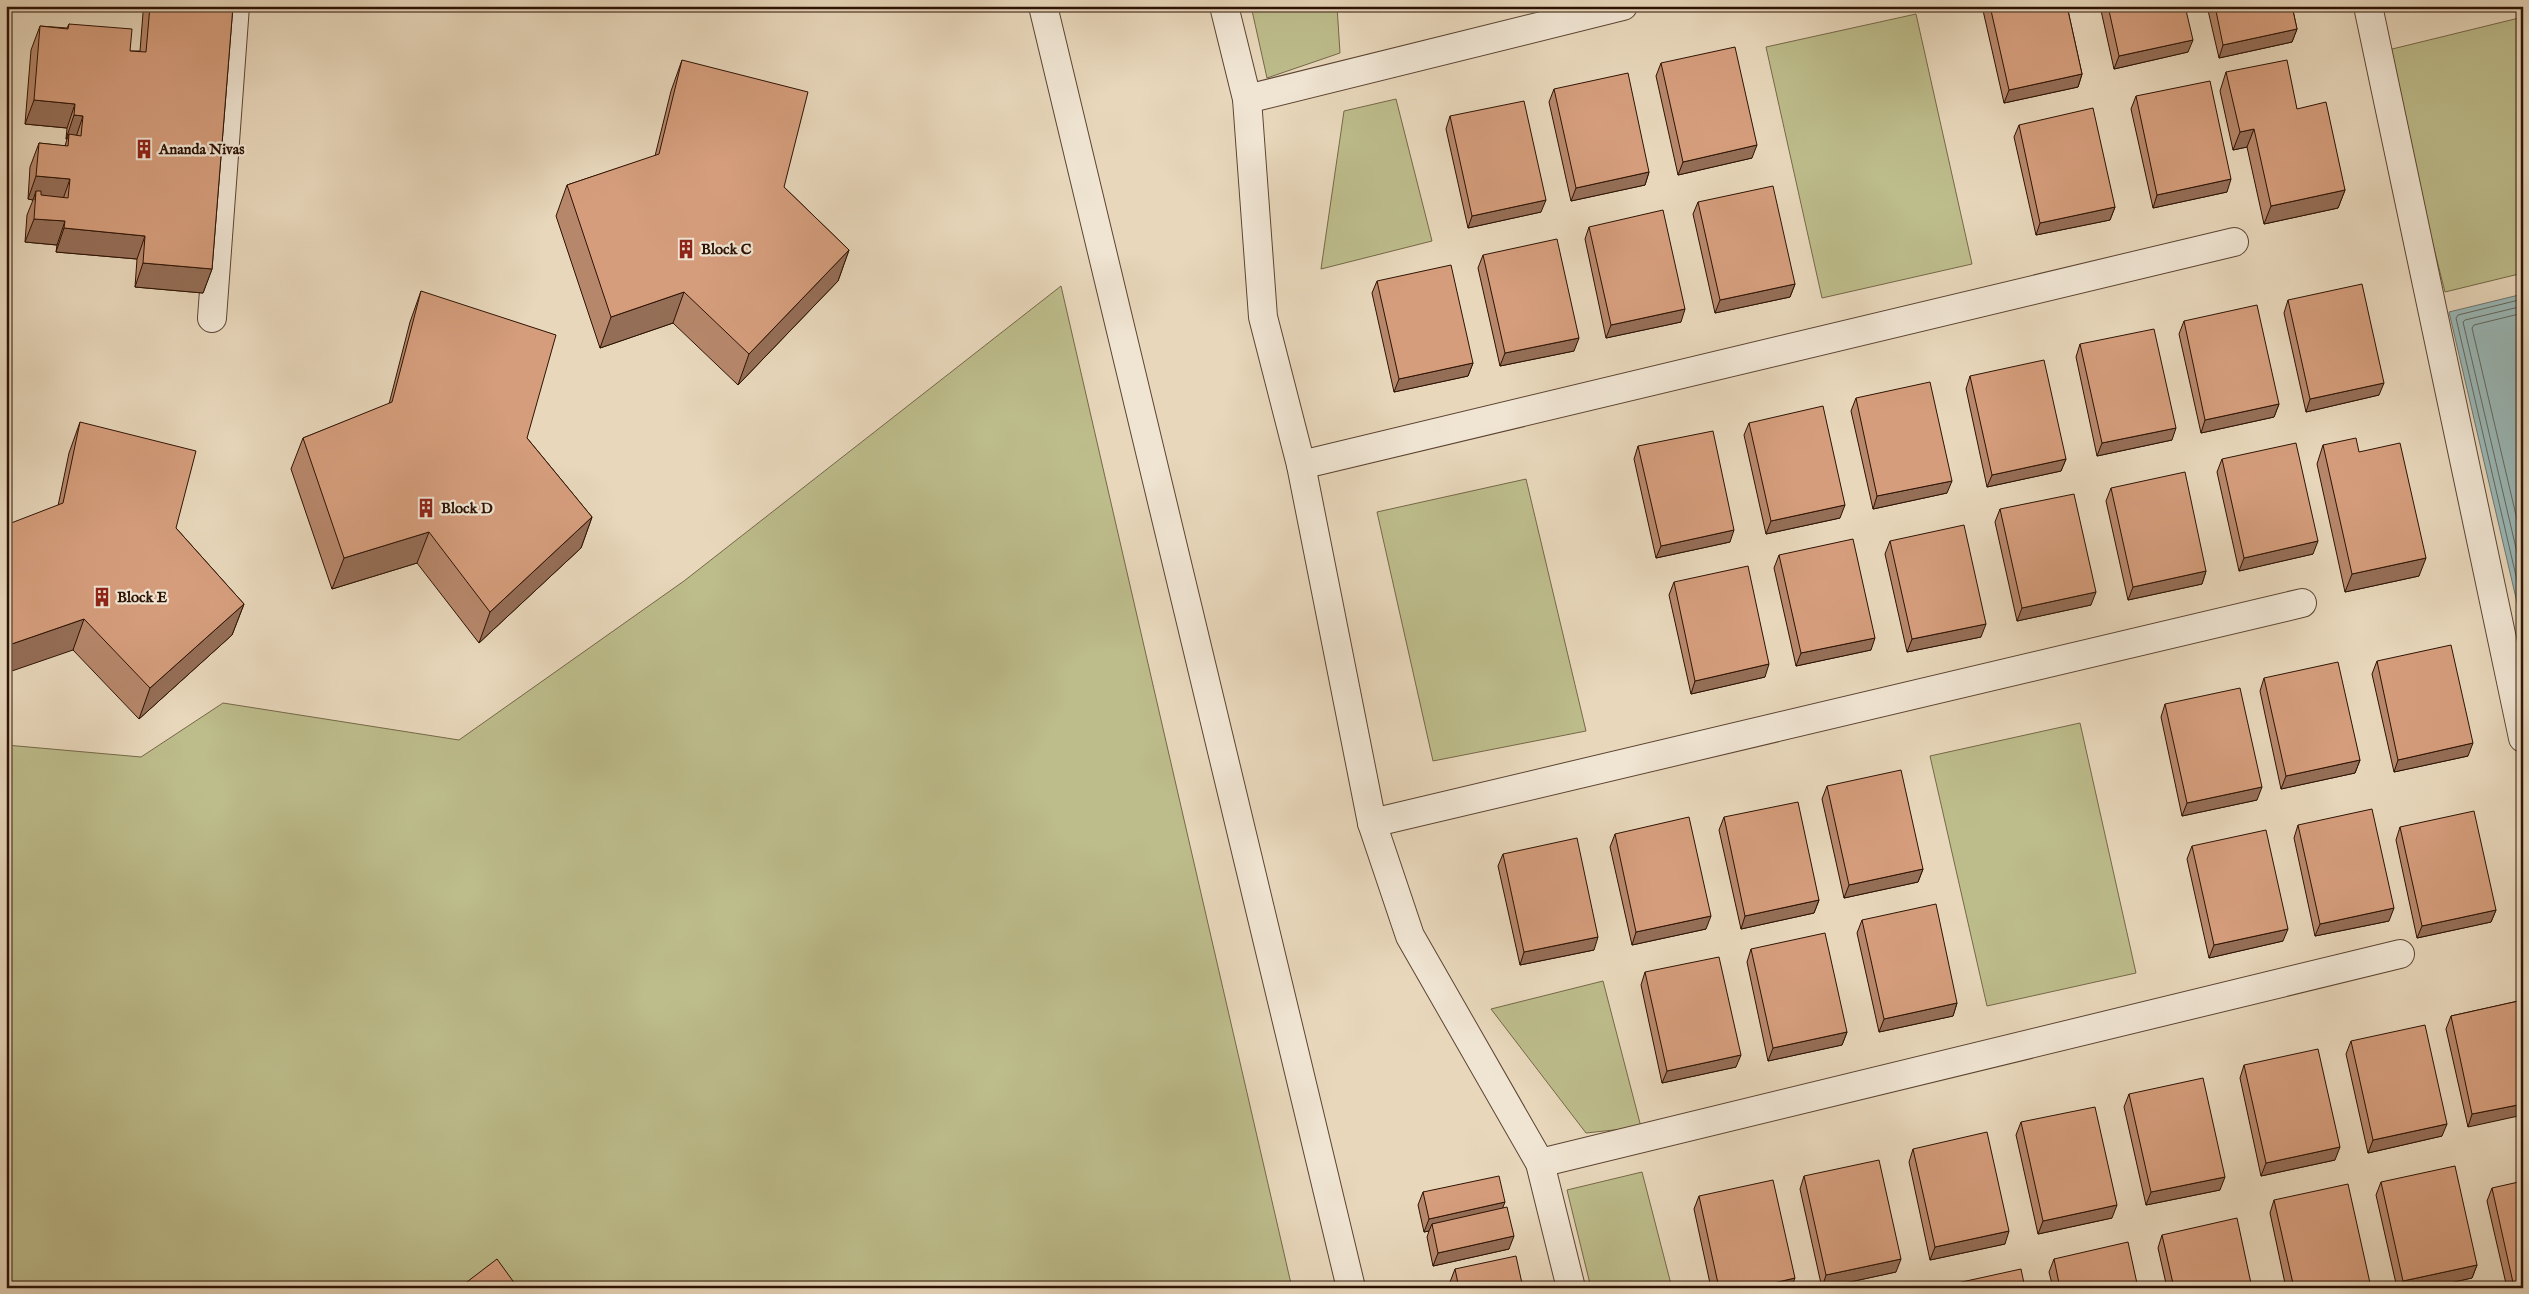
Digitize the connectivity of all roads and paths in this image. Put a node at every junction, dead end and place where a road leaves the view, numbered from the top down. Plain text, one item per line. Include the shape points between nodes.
1 (235, 6) edge
2 (1043, 6) edge
3 (1224, 6) edge
4 (1623, 6) edge
5 (2368, 6) edge
6 (1247, 99) junction
7 (2234, 242) dead end
8 (212, 318) dead end
9 (1301, 465) junction
10 (2302, 602) dead end
11 (2523, 738) edge
12 (1372, 823) junction
13 (2400, 954) dead end
14 (1540, 1163) junction
15 (1351, 1288) edge
16 (1571, 1288) edge

1 - 8 street
2 - 15 street
3 - 6 street
4 - 6 street
5 - 11 street
6 - 9 street via 1263,317
7 - 9 street
9 - 12 street
10 - 12 street
12 - 14 street via 1410,936
13 - 14 street
14 - 16 street

